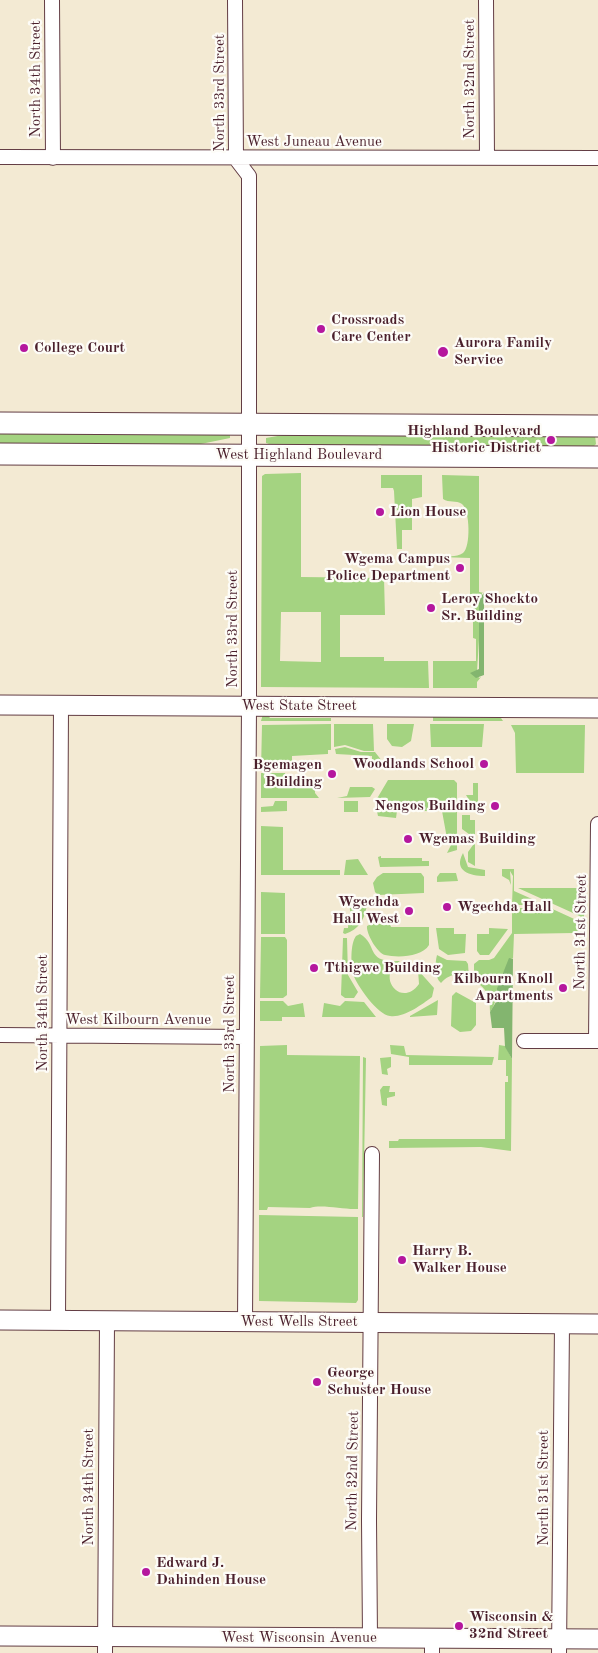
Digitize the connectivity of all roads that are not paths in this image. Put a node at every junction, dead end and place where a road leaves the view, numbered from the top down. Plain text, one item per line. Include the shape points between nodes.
1 (52, 0) edge
2 (235, 0) edge
3 (486, 0) edge
4 (0, 157) edge
5 (53, 158) junction
6 (487, 158) junction
7 (598, 158) edge
8 (236, 159) junction
9 (0, 422) edge
10 (248, 424) junction
11 (598, 426) edge
12 (0, 454) edge
13 (248, 455) junction
14 (598, 457) edge
15 (0, 705) edge
16 (62, 705) junction
17 (249, 706) junction
18 (598, 708) edge
19 (598, 824) edge
20 (0, 1035) edge
21 (59, 1035) junction
22 (246, 1037) junction
23 (524, 1041) dead end
24 (597, 1041) edge
25 (372, 1154) dead end
26 (0, 1320) edge
27 (58, 1320) junction
28 (107, 1321) junction
29 (245, 1322) junction
30 (371, 1322) junction
31 (562, 1324) junction
32 (598, 1324) edge
33 (0, 1636) edge
34 (370, 1638) junction
35 (598, 1639) edge
36 (42, 1645) edge
37 (105, 1645) edge
38 (432, 1646) edge
39 (559, 1646) edge

1 - 5 street, North 34th Street
2 - 8 street, North 33rd Street
3 - 6 street, North 32nd Street
4 - 5 street, West Juneau Avenue
5 - 8 street, West Juneau Avenue
6 - 7 street, West Juneau Avenue
6 - 8 street, West Juneau Avenue
8 - 10 street, North 33rd Street via 249,176
9 - 10 main road, West Highland Boulevard
10 - 11 main road, West Highland Boulevard
10 - 13 street, North 33rd Street
12 - 13 main road, West Highland Boulevard
13 - 14 main road, West Highland Boulevard
13 - 17 street, North 33rd Street
15 - 16 street, West State Street
16 - 17 street, West State Street
16 - 21 street, North 34th Street
17 - 18 street, West State Street
17 - 22 street, North 33rd Street
19 - 24 street, North 31st Street
20 - 21 street, West Kilbourn Avenue
21 - 22 street, West Kilbourn Avenue
21 - 27 street, North 34th Street
22 - 29 street, North 33rd Street
23 - 24 street
25 - 30 street, North 32nd Street
26 - 27 street, West Wells Street
27 - 28 street, West Wells Street
28 - 29 street, West Wells Street
28 - 37 street, North 34th Street
29 - 30 street, West Wells Street
30 - 31 street, West Wells Street
30 - 34 street, North 32nd Street
31 - 32 street, West Wells Street
31 - 39 street, North 31st Street
33 - 36 street, West Wisconsin Avenue
34 - 37 street, West Wisconsin Avenue
34 - 38 street, West Wisconsin Avenue
35 - 39 street, West Wisconsin Avenue
36 - 37 street, West Wisconsin Avenue
38 - 39 street, West Wisconsin Avenue

